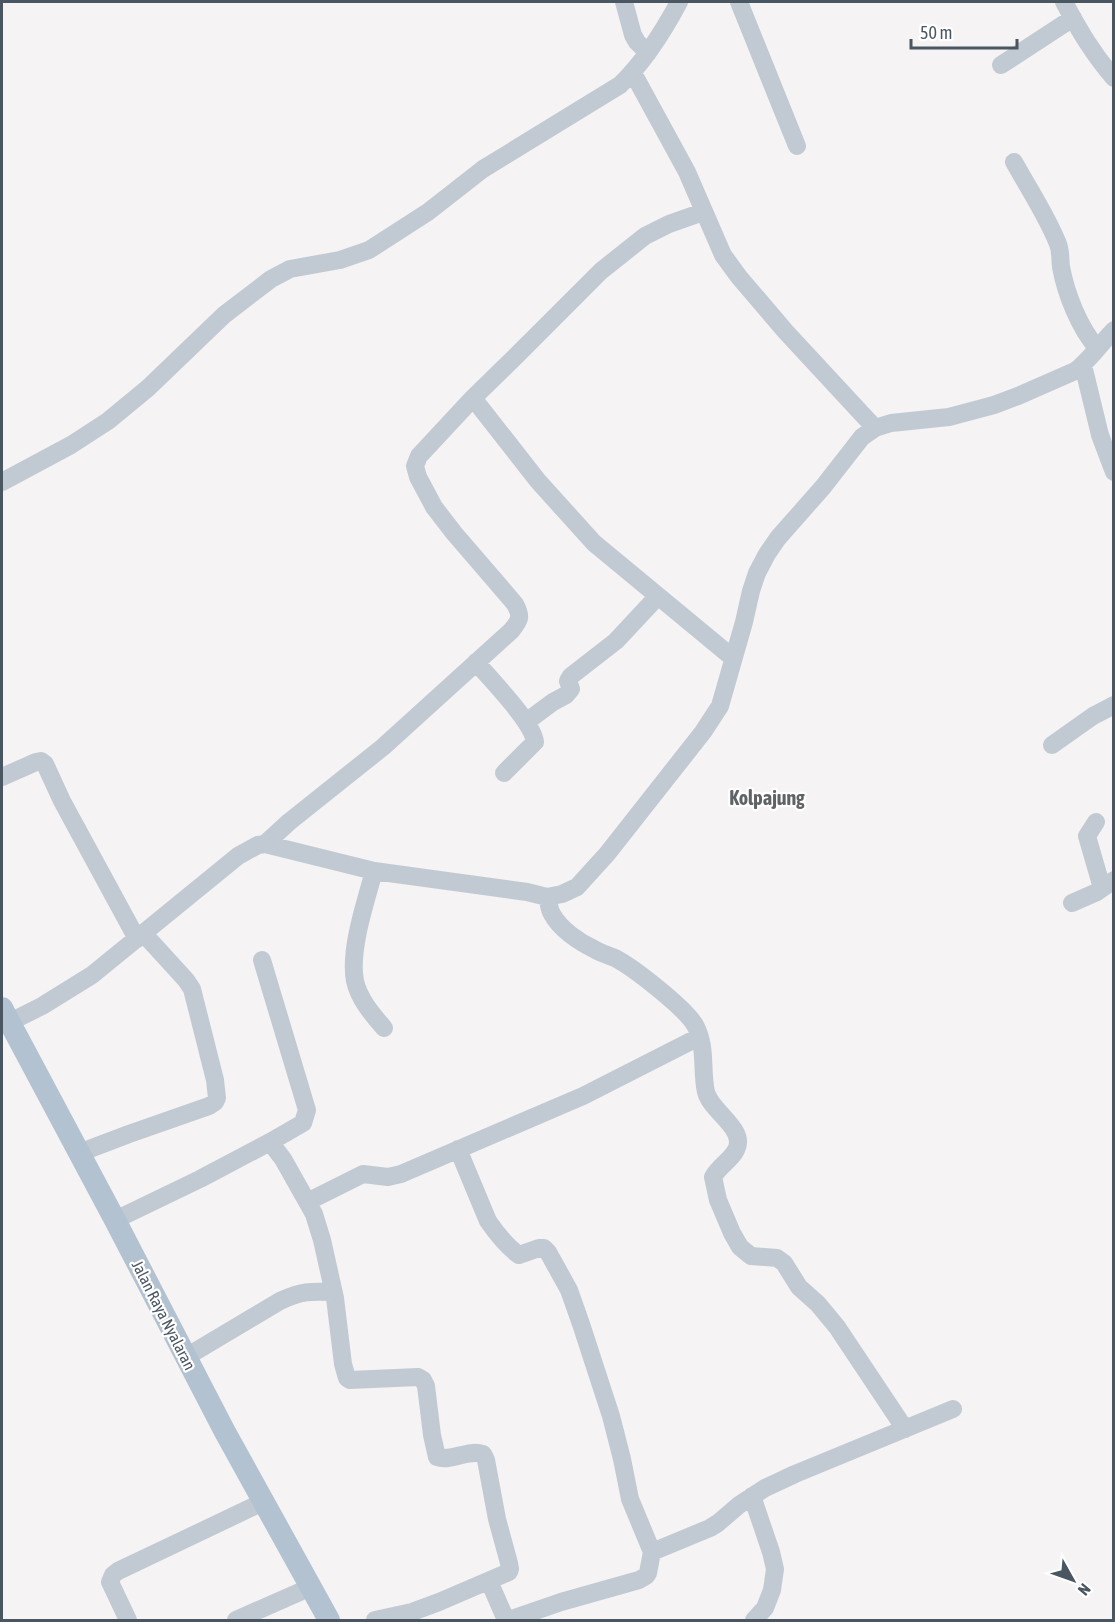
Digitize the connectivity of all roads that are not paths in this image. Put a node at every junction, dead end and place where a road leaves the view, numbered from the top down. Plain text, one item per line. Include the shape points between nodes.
1 (624, 2) edge
2 (679, 2) edge
3 (739, 2) edge
4 (1064, 2) edge
5 (1073, 18) junction
6 (648, 53) junction
7 (1001, 65) dead end
8 (633, 73) junction
9 (1113, 78) edge
10 (797, 146) dead end
11 (1014, 162) dead end
12 (704, 212) junction
13 (1113, 330) edge
14 (1096, 348) junction
15 (1083, 365) junction
16 (472, 398) junction
17 (875, 428) junction
18 (1113, 472) edge
19 (2, 482) edge
20 (658, 596) junction
21 (733, 658) junction
22 (476, 662) junction
23 (1113, 705) edge
24 (526, 722) junction
25 (1052, 746) dead end
26 (504, 773) dead end
27 (2, 777) edge
28 (1096, 822) dead end
29 (265, 844) junction
30 (374, 871) junction
31 (1108, 884) edge
32 (547, 897) junction
33 (1072, 903) dead end
34 (140, 937) junction
35 (262, 960) dead end
36 (6, 1015) edge
37 (384, 1028) dead end
38 (699, 1037) junction
39 (270, 1142) junction
40 (458, 1149) junction
41 (79, 1153) junction
42 (307, 1202) junction
43 (115, 1220) junction
44 (333, 1292) junction
45 (186, 1357) junction
46 (952, 1409) dead end
47 (905, 1429) junction
48 (752, 1496) junction
49 (263, 1502) junction
50 (652, 1552) junction
51 (489, 1581) junction
52 (311, 1587) junction
53 (128, 1620) edge
54 (236, 1620) edge
55 (329, 1620) edge
56 (375, 1620) edge
57 (507, 1620) edge
58 (754, 1620) edge

1 - 6 street via 633,36
2 - 6 street
3 - 10 street
4 - 5 street
5 - 7 street
5 - 9 street
6 - 8 street
8 - 12 street via 687,172
8 - 19 street via 483,169 428,212 369,250 290,269 271,279 224,315 108,421 71,446
11 - 14 street via 1052,231 1069,293 1083,330
12 - 16 street via 669,224 629,248
12 - 17 street via 723,255 739,277
13 - 14 street
14 - 15 street
15 - 17 street via 1018,396 977,410
15 - 18 street
16 - 20 street via 538,482 594,543
16 - 22 street via 419,456 415,466 434,507 520,613 511,631
17 - 21 street via 862,437 767,554 751,591
20 - 21 street
20 - 24 street via 616,641 571,676 567,694
21 - 32 street via 720,706 703,732 588,876 570,891
22 - 24 street
22 - 29 street via 383,747
23 - 25 street
24 - 26 street via 535,742
27 - 34 street via 36,762 45,765
28 - 31 street via 1088,843
29 - 30 street
29 - 34 street via 238,856
30 - 32 street
30 - 37 street via 357,941 355,980 361,997
31 - 33 street
32 - 38 street via 550,912 570,934 615,958 686,1012
34 - 36 street via 42,1006
34 - 41 street via 192,989 217,1098 209,1106
35 - 39 street via 307,1110 303,1123
36 - 41 main road, Jalan Raya Nyalaran
38 - 40 street via 583,1096
38 - 47 street via 709,1100 736,1132 738,1140 732,1156 712,1177 732,1233 751,1256 777,1258 784,1263 799,1287 829,1316
39 - 42 street
39 - 43 street
40 - 42 street via 395,1176 356,1177
40 - 50 street via 495,1232 519,1255 544,1248 569,1290 611,1416 630,1499
41 - 43 main road, Jalan Raya Nyalaran
42 - 44 street via 322,1240
43 - 45 main road, Jalan Raya Nyalaran
44 - 45 street via 294,1294
44 - 51 street via 347,1378 418,1377 426,1386 437,1457 483,1454 510,1569
45 - 49 main road, Jalan Raya Nyalaran
46 - 47 street
47 - 48 street
48 - 50 street via 710,1528
48 - 58 street via 775,1569 765,1608
49 - 52 main road, Jalan Raya Nyalaran
49 - 53 street via 118,1570 110,1582
50 - 57 street via 648,1572 639,1580
51 - 56 street via 421,1608
51 - 57 street
52 - 54 street
52 - 55 main road, Jalan Raya Nyalaran

